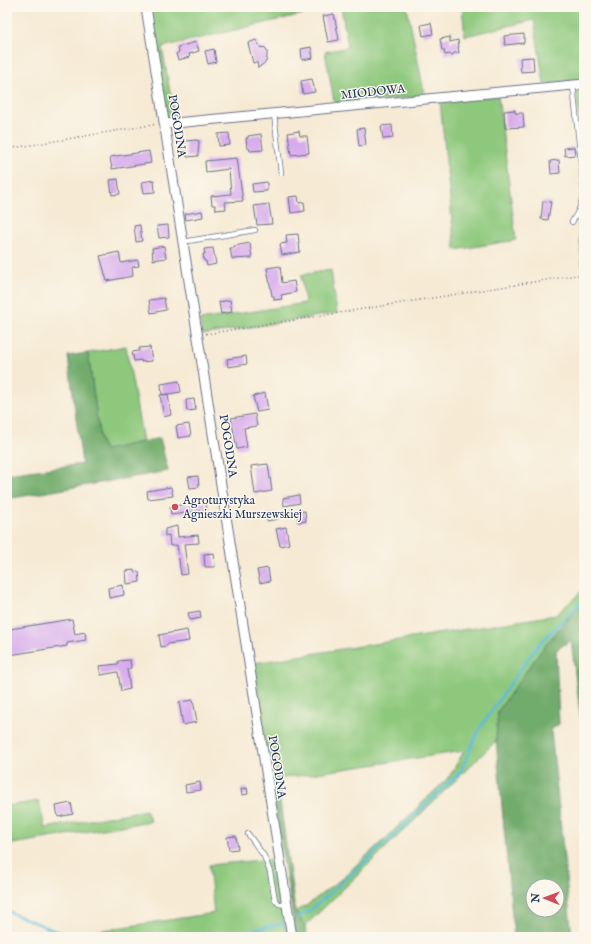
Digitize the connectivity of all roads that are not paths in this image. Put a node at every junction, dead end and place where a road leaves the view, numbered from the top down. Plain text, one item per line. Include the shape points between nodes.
1 (146, 7) edge
2 (584, 84) edge
3 (573, 85) junction
4 (274, 114) junction
5 (165, 124) junction
6 (281, 173) dead end
7 (584, 193) edge
8 (572, 222) dead end
9 (255, 230) dead end
10 (182, 242) junction
11 (248, 834) dead end
12 (287, 905) junction
13 (292, 937) edge

1 - 5 street, POGODNA
2 - 3 street, MIODOWA
3 - 4 street, MIODOWA
3 - 7 lane
4 - 5 street, MIODOWA
4 - 6 lane
5 - 10 street, POGODNA
7 - 8 lane
9 - 10 lane
10 - 12 street, POGODNA
11 - 12 lane via 264,856 275,900 279,904
12 - 13 street, POGODNA

